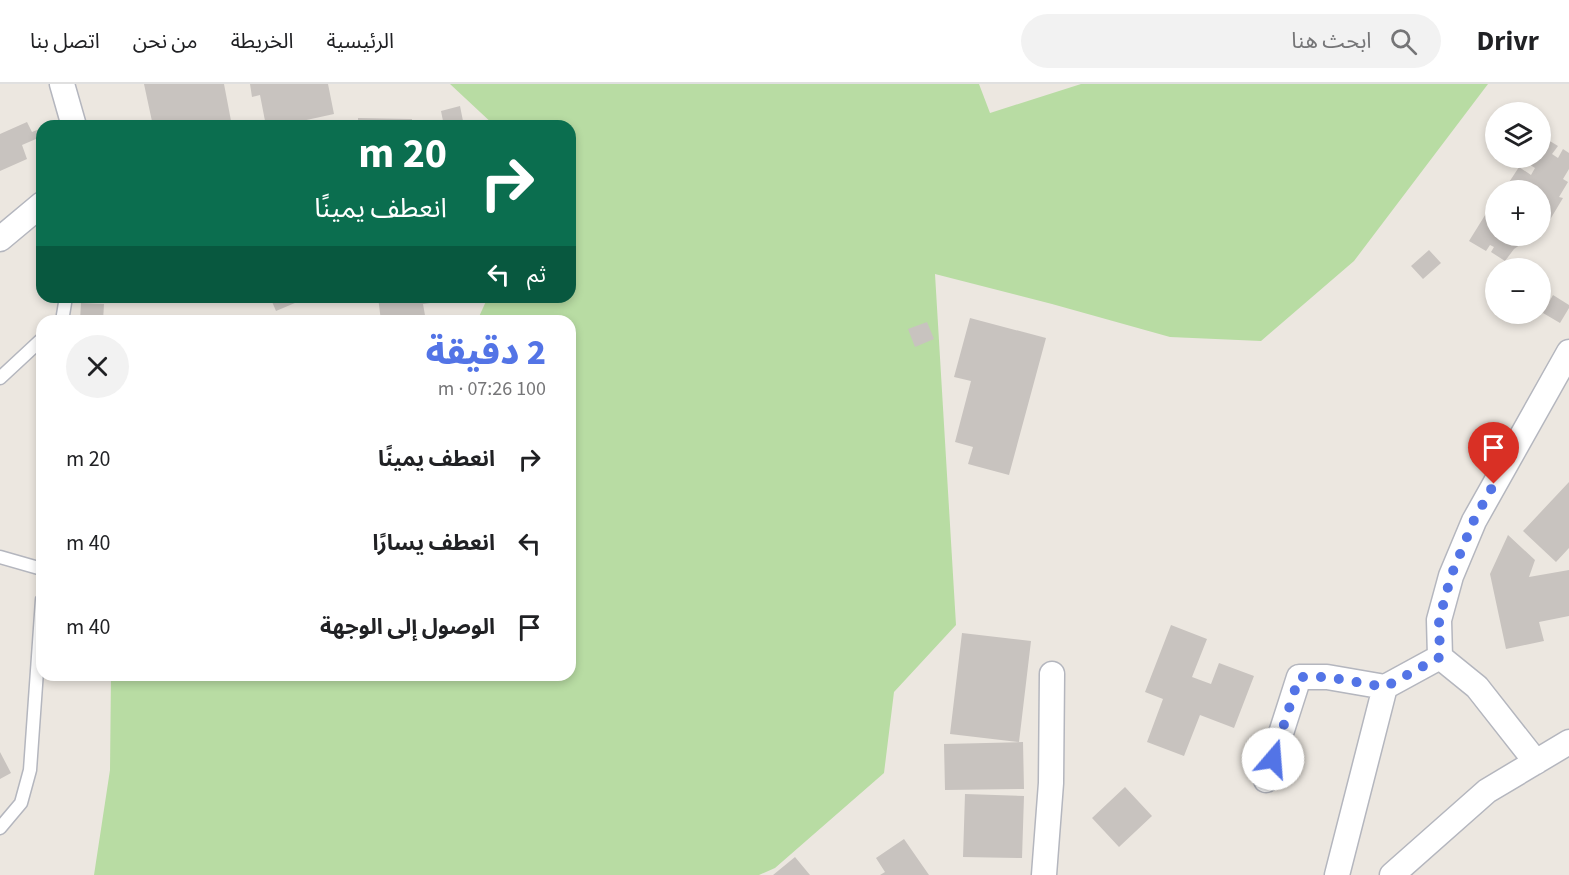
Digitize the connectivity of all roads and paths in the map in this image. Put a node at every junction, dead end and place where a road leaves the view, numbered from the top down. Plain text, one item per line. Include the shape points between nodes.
1 (62, 84) edge
2 (72, 120) edge
3 (36, 209) edge
4 (0, 239) edge
5 (36, 345) edge
6 (1569, 352) edge
7 (0, 378) edge
8 (0, 557) edge
9 (36, 567) edge
10 (1440, 657) junction
11 (1052, 674) dead end
12 (36, 681) edge
13 (1385, 687) junction
14 (1569, 742) edge
15 (1536, 762) junction
16 (1266, 780) dead end
17 (0, 828) edge
18 (1044, 875) edge
19 (1337, 875) edge
20 (1392, 875) edge

1 - 2 street
3 - 4 street
5 - 7 lane
6 - 10 street via 1479,512 1451,576 1439,620
8 - 9 lane
10 - 13 street
10 - 15 street via 1477,687
11 - 18 street via 1052,783
12 - 17 lane via 30,770 21,803
13 - 16 street via 1327,677 1299,677
13 - 19 street
14 - 15 street
15 - 20 street via 1487,791

